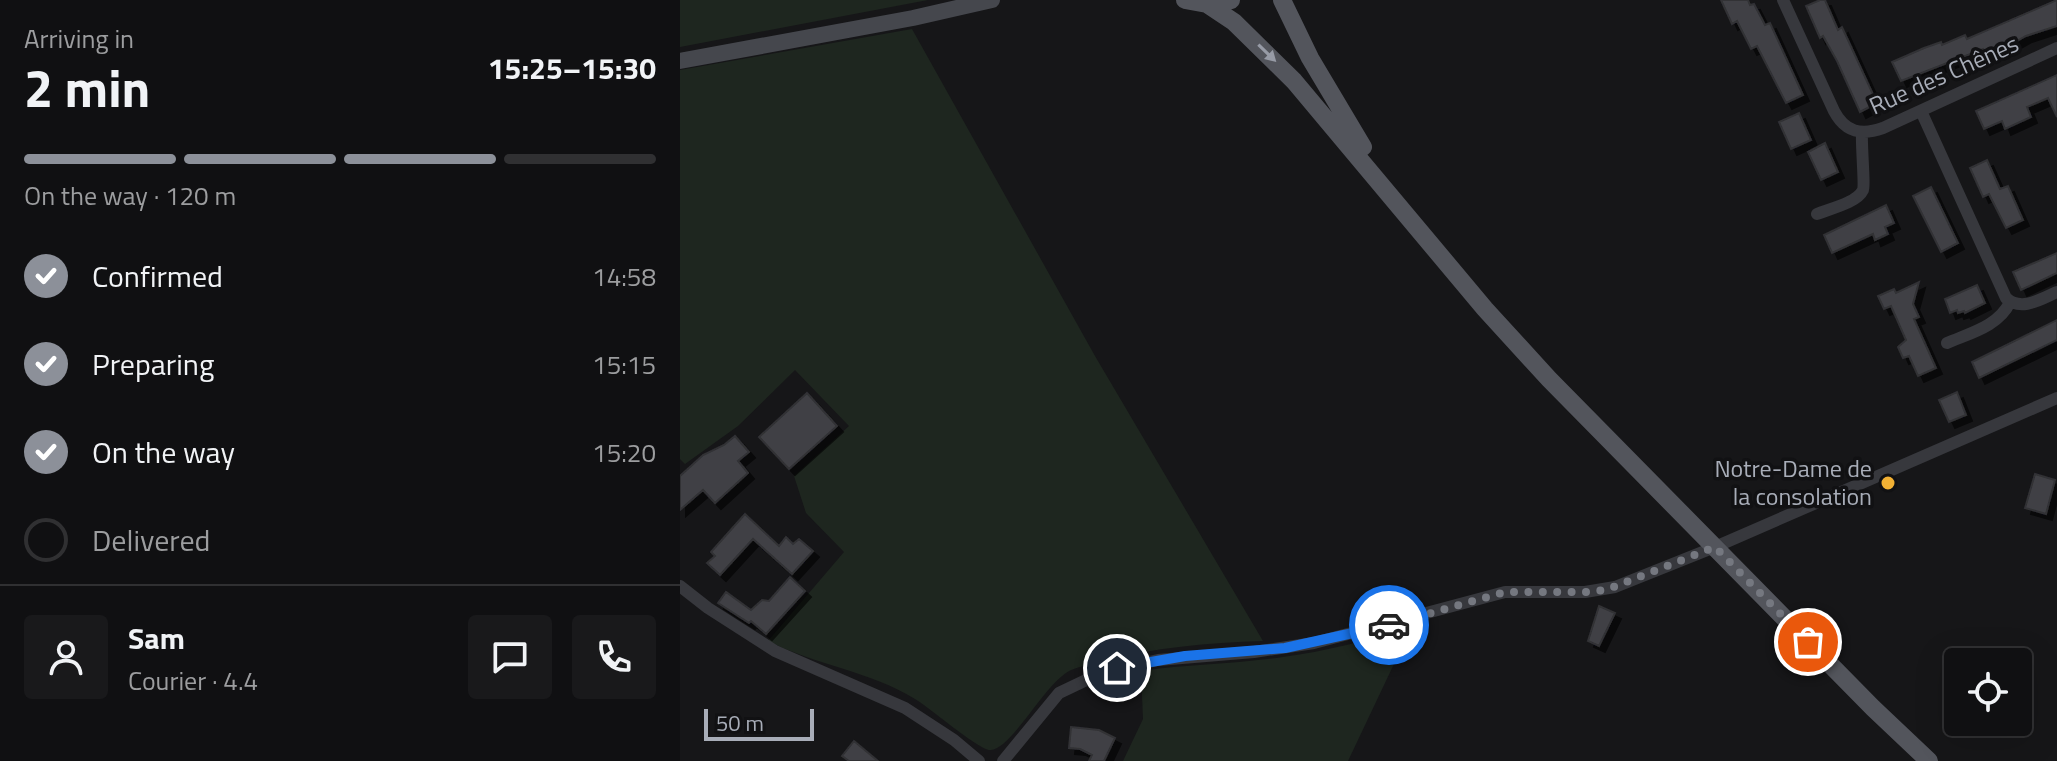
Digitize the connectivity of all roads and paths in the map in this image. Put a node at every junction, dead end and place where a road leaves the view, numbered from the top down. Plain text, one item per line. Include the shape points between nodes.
1 (992, 0) edge
2 (1185, 0) edge
3 (1231, 0) edge
4 (1282, 0) edge
5 (1783, 0) edge
6 (1207, 4) junction
7 (2057, 48) edge
8 (680, 61) edge
9 (1921, 111) junction
10 (1862, 132) junction
11 (1401, 206) junction
12 (1817, 214) dead end
13 (2057, 292) edge
14 (2010, 302) junction
15 (1947, 343) dead end
16 (2057, 398) edge
17 (1715, 547) junction
18 (680, 586) edge
19 (979, 761) edge
20 (1003, 761) edge
21 (1929, 761) edge

1 - 8 street
2 - 6 main road
3 - 6 main road
4 - 11 main road via 1330,93
5 - 10 street, Rue des Chênes via 1837,117 1849,129
6 -> 11 main road via 1281,67
7 - 9 street, Rue des Chênes
9 - 10 street, Rue des Chênes
9 - 14 street
10 - 12 street via 1862,192
11 - 17 main road via 1532,362
13 - 14 street via 2025,304
14 - 15 street via 1996,321
16 - 17 street
17 - 20 street via 1606,590 1505,592 1314,643 1158,660 1103,672 1059,693
17 - 21 main road
18 - 19 street via 775,651 916,715

